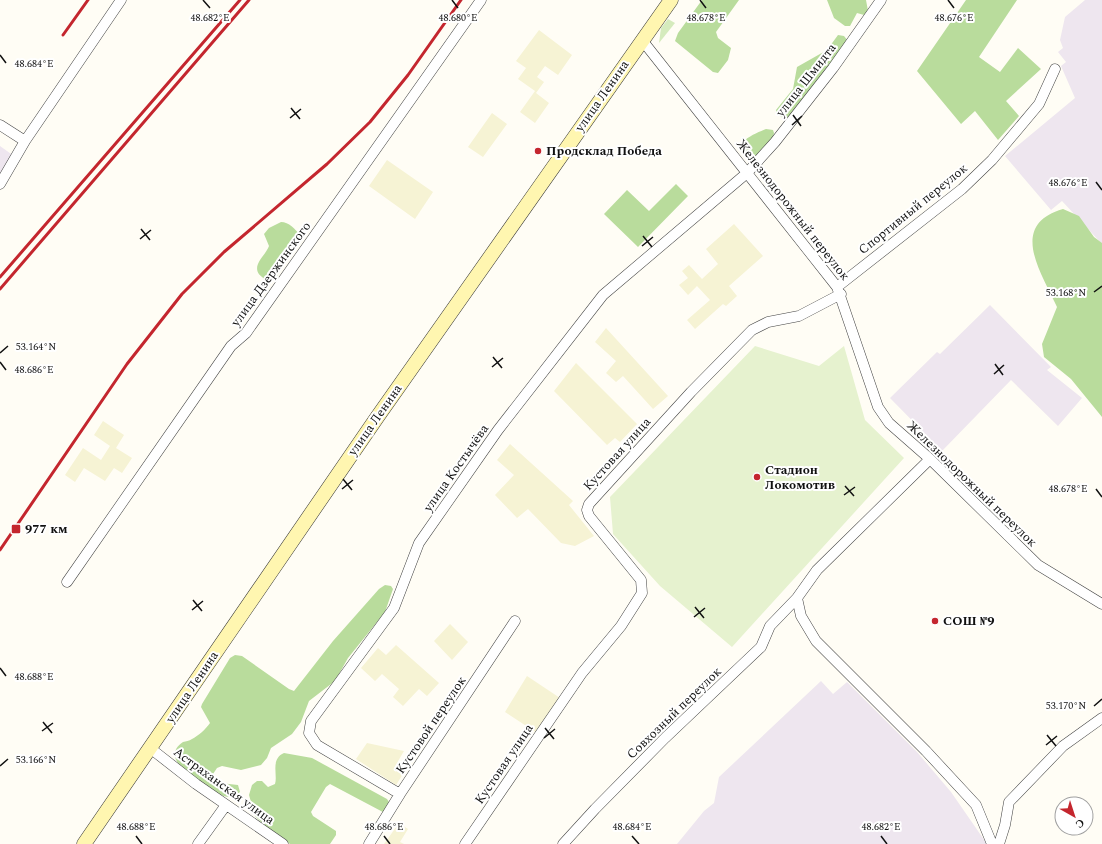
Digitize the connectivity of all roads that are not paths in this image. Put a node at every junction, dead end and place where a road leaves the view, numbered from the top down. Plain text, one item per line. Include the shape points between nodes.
1 (122, 0) edge
2 (481, 0) edge
3 (671, 0) edge
4 (881, 0) edge
5 (642, 40) junction
6 (1054, 69) dead end
7 (0, 125) edge
8 (25, 140) junction
9 (747, 173) junction
10 (0, 184) edge
11 (839, 290) junction
12 (930, 459) junction
13 (67, 582) dead end
14 (797, 598) junction
15 (1102, 604) edge
16 (515, 621) dead end
17 (1102, 718) edge
18 (150, 748) junction
19 (400, 794) junction
20 (226, 805) junction
21 (84, 844) edge
22 (198, 844) edge
23 (283, 844) edge
24 (369, 844) edge
25 (466, 844) edge
26 (564, 844) edge
27 (992, 844) edge
28 (999, 844) edge

1 - 8 street
2 - 13 street, улица Дзержинского via 246,333 230,346
3 - 5 main road, улица Ленина
4 - 9 street, улица Шмидта via 833,68 775,142
5 - 9 street, Железнодорожный переулок
5 - 18 main road, улица Ленина via 373,423
6 - 11 street, Спортивный переулок via 1040,104 992,160 962,189
7 - 8 street
8 - 10 street
9 - 11 street, Железнодорожный переулок
9 - 19 street, улица Костычёва via 603,295 498,430 419,543 394,608 311,721 309,733 317,745
11 - 12 street, Железнодорожный переулок via 878,407 889,423
11 - 25 street, Кустовая улица via 799,316 768,322 752,330 691,392 589,504 589,516 641,580 642,592 622,626 582,674
12 - 14 street, Совхозный переулок via 817,570
12 - 15 street, Железнодорожный переулок via 1038,565
14 - 26 street, Совхозный переулок via 770,626 761,647 659,743
14 - 27 street via 801,616 816,641 976,805
16 - 19 street, Кустовой переулок
17 - 28 street via 1063,746 1009,802
18 - 20 street, Астраханская улица
18 - 21 main road, улица Ленина
19 - 24 street, Кустовой переулок
20 - 22 street
20 - 23 street, Астраханская улица

